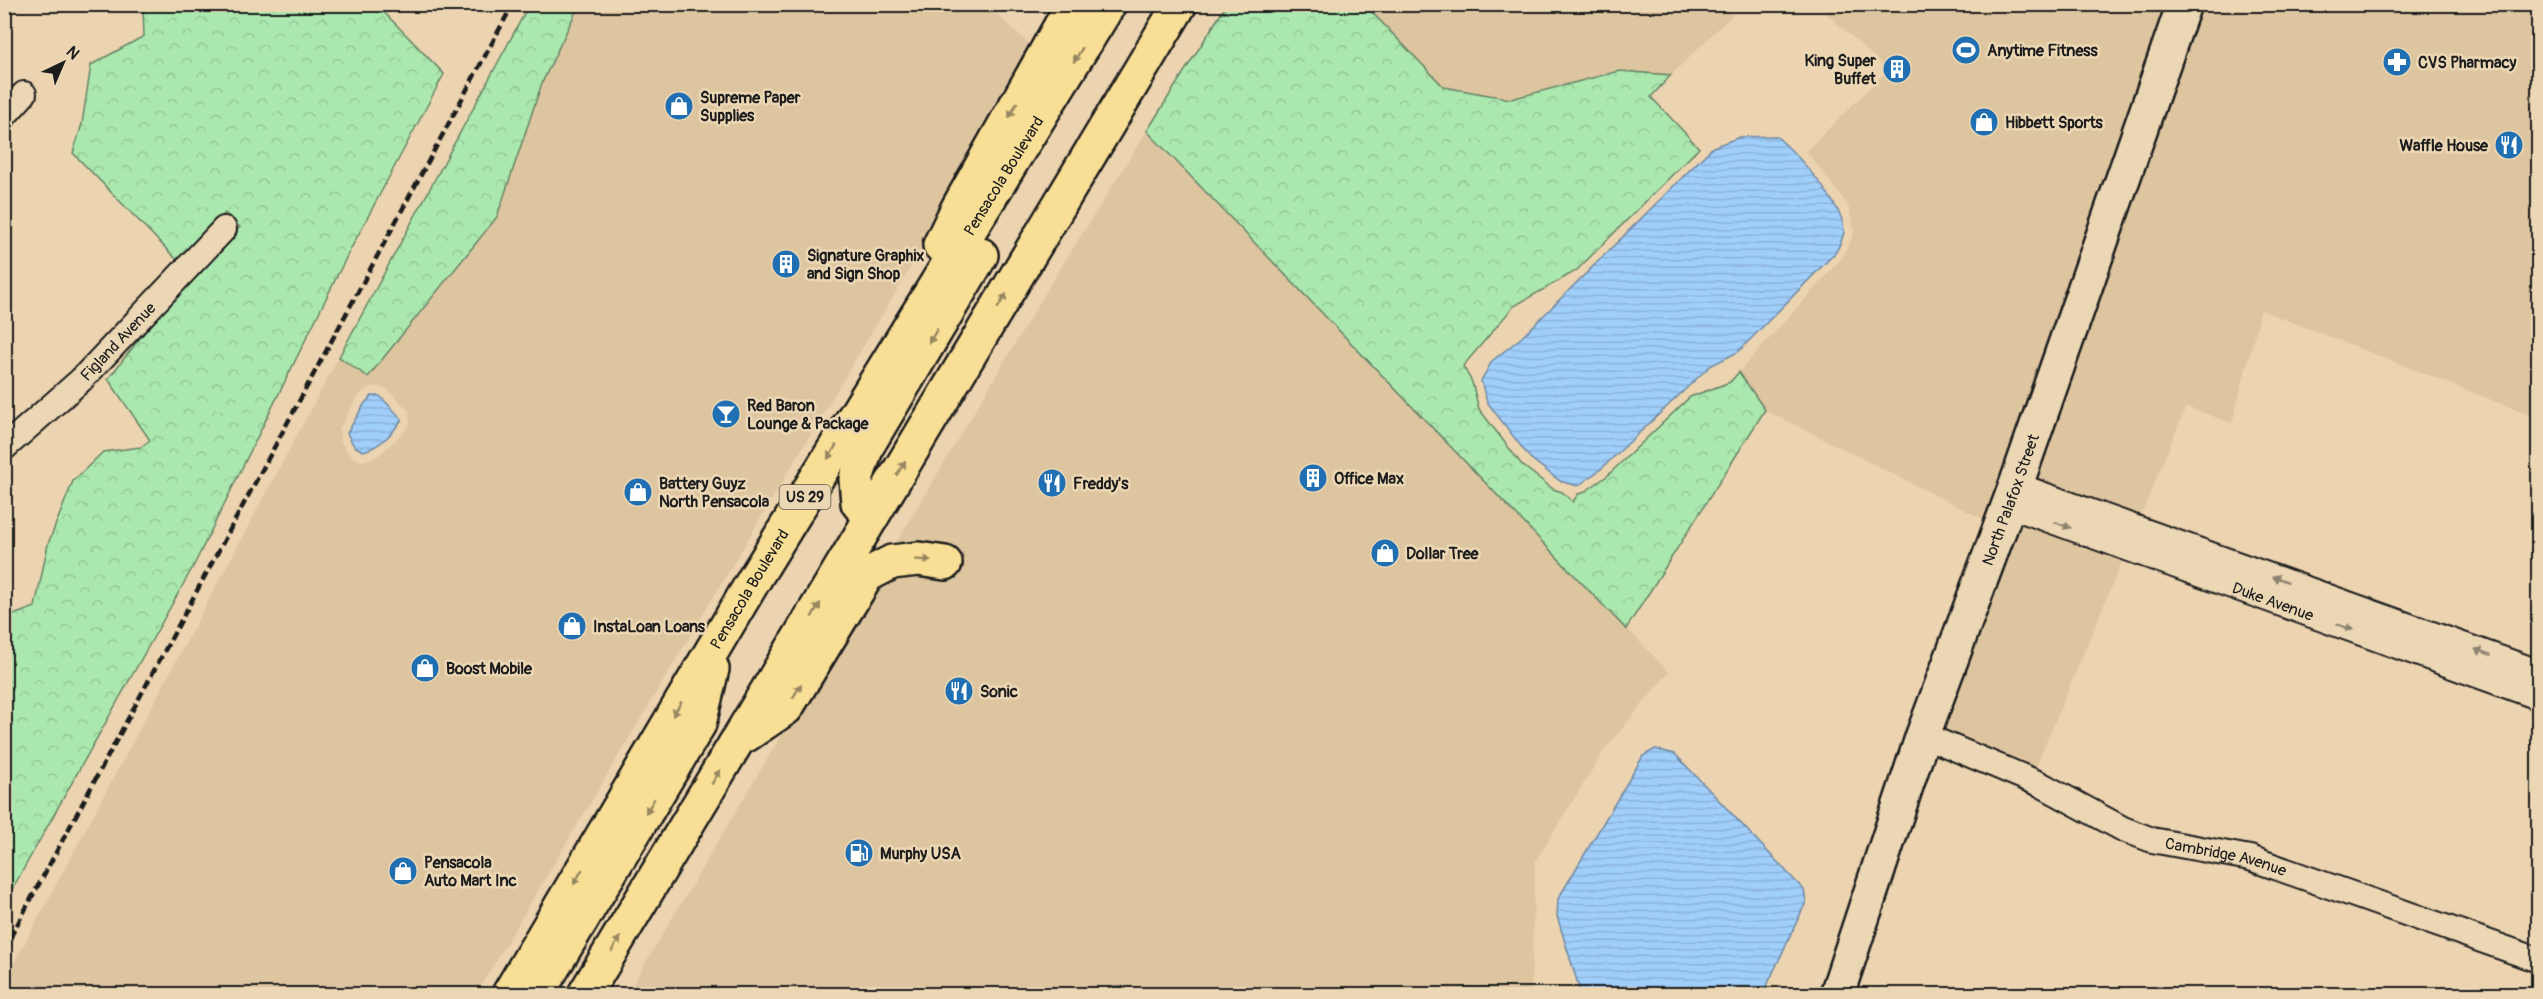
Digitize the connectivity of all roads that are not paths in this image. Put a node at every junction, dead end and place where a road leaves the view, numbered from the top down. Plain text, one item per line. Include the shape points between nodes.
1 (1072, 4) edge
2 (1109, 4) edge
3 (1179, 4) edge
4 (1193, 4) edge
5 (2184, 4) edge
6 (24, 94) dead end
7 (4, 116) edge
8 (1113, 117) junction
9 (1030, 134) junction
10 (224, 229) dead end
11 (873, 385) junction
12 (4, 448) edge
13 (2012, 495) junction
14 (871, 518) junction
15 (945, 562) dead end
16 (720, 638) junction
17 (2538, 672) edge
18 (2538, 697) edge
19 (1923, 735) junction
20 (737, 741) junction
21 (2538, 960) edge
22 (509, 994) edge
23 (537, 994) edge
24 (585, 994) edge
25 (1837, 994) edge

1 -> 11 highway via 958,208
2 -> 9 highway, Pensacola Boulevard / US 29
3 - 8 highway
4 - 8 highway
5 - 13 main road, North Palafox Street
6 - 7 street
14 -> 8 highway
9 - 11 highway, Pensacola Boulevard / US 29
9 -> 14 highway via 1013,202 867,446 855,479 858,503
10 - 12 street, Figland Avenue via 81,380
11 -> 16 highway, Pensacola Boulevard / US 29
17 -> 13 street, Duke Avenue
13 -> 18 street, Duke Avenue
13 - 19 main road, North Palafox Street
20 -> 14 highway
20 -> 15 highway via 786,708 867,575 892,562
16 -> 22 highway, Pensacola Boulevard / US 29
16 -> 23 highway via 699,724
19 - 21 street, Cambridge Avenue via 2040,784 2123,829 2152,840 2250,858
19 - 25 main road, North Palafox Street
24 -> 20 highway

